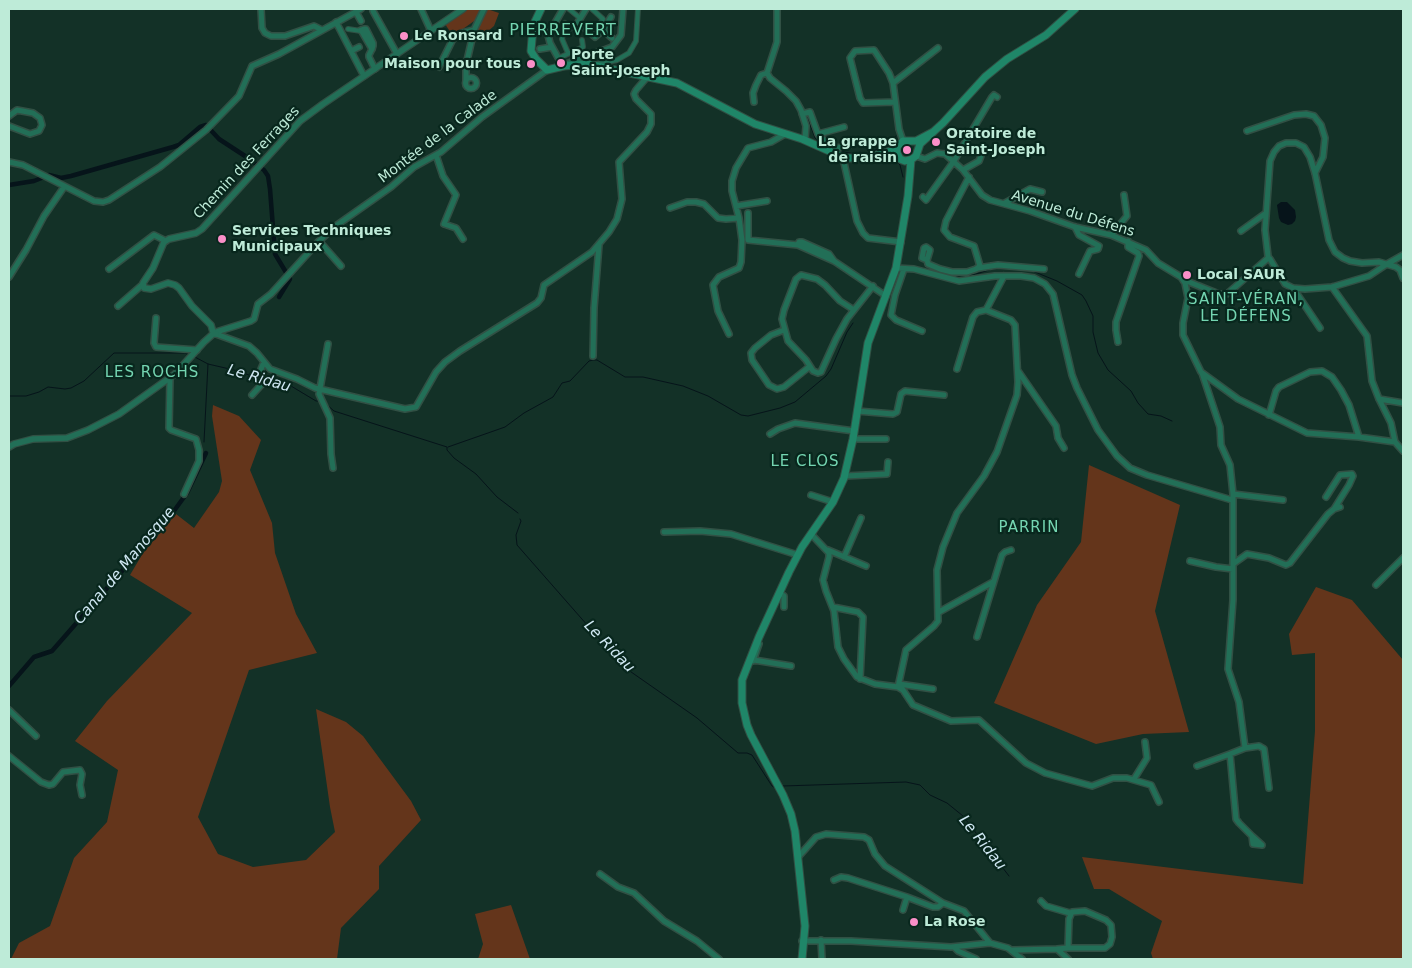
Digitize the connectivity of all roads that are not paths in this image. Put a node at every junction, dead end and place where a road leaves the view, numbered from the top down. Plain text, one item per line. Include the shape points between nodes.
1 (261, 9) edge
2 (429, 9) edge
3 (463, 9) edge
4 (484, 9) edge
5 (541, 9) edge
6 (564, 9) edge
7 (586, 9) edge
8 (592, 9) edge
9 (623, 9) edge
10 (638, 9) edge
11 (777, 9) edge
12 (1075, 9) edge
13 (358, 10) edge
14 (373, 10) edge
15 (422, 11) edge
16 (611, 17) dead end
17 (579, 20) junction
18 (361, 21) joint
19 (336, 22) junction
20 (564, 23) dead end
21 (571, 28) junction
22 (348, 29) joint
23 (322, 30) junction
24 (474, 30) junction
25 (604, 30) junction
26 (341, 31) junction
27 (361, 31) junction
28 (431, 31) junction
29 (612, 38) dead end
30 (582, 40) dead end
31 (359, 47) dead end
32 (552, 47) junction
33 (938, 48) dead end
34 (540, 49) dead end
35 (351, 51) junction
36 (568, 53) junction
37 (397, 54) junction
38 (562, 63) junction
39 (592, 65) junction
40 (439, 67) dead end
41 (375, 69) junction
42 (547, 70) junction
43 (766, 73) junction
44 (364, 76) junction
45 (648, 76) junction
46 (466, 81) dead end
47 (893, 83) junction
48 (998, 97) dead end
49 (754, 102) dead end
50 (895, 102) junction
51 (802, 114) junction
52 (9, 116) edge
53 (9, 126) edge
54 (844, 127) dead end
55 (1247, 131) dead end
56 (785, 134) junction
57 (818, 134) junction
58 (927, 139) junction
59 (805, 140) junction
60 (903, 141) junction
61 (912, 141) junction
62 (848, 146) dead end
63 (897, 147) junction
64 (984, 148) dead end
65 (436, 155) junction
66 (878, 155) junction
67 (914, 155) junction
68 (843, 158) junction
69 (900, 158) junction
70 (954, 161) junction
71 (9, 162) edge
72 (963, 170) junction
73 (1315, 173) junction
74 (969, 177) junction
75 (908, 182) junction
76 (64, 187) junction
77 (1042, 192) dead end
78 (1124, 195) dead end
79 (922, 197) dead end
80 (767, 201) dead end
81 (1004, 204) junction
82 (736, 206) junction
83 (670, 208) dead end
84 (748, 213) dead end
85 (1266, 213) junction
86 (739, 218) junction
87 (1075, 227) junction
88 (1241, 231) dead end
89 (1111, 235) junction
90 (463, 239) dead end
91 (166, 241) junction
92 (319, 241) junction
93 (1128, 241) junction
94 (900, 242) junction
95 (599, 245) junction
96 (1403, 255) edge
97 (1268, 258) junction
98 (1387, 264) junction
99 (341, 266) dead end
100 (900, 268) junction
101 (978, 268) junction
102 (109, 269) dead end
103 (914, 269) junction
104 (1044, 269) dead end
105 (1079, 274) dead end
106 (1004, 276) junction
107 (9, 277) edge
108 (1403, 278) edge
109 (1184, 280) junction
110 (142, 285) junction
111 (873, 286) junction
112 (1332, 287) junction
113 (1292, 288) junction
114 (886, 296) junction
115 (118, 306) dead end
116 (854, 310) junction
117 (986, 310) junction
118 (156, 318) dead end
119 (1320, 328) dead end
120 (784, 330) junction
121 (922, 331) dead end
122 (214, 333) junction
123 (729, 334) dead end
124 (1118, 342) dead end
125 (328, 344) dead end
126 (194, 354) junction
127 (593, 356) dead end
128 (264, 362) junction
129 (809, 367) junction
130 (957, 369) dead end
131 (1018, 370) junction
132 (1201, 372) junction
133 (170, 378) junction
134 (319, 390) junction
135 (252, 395) dead end
136 (944, 395) dead end
137 (1379, 399) junction
138 (1403, 403) edge
139 (856, 411) junction
140 (1269, 415) junction
141 (770, 434) dead end
142 (853, 435) junction
143 (1359, 437) junction
144 (886, 439) dead end
145 (1395, 442) junction
146 (9, 447) edge
147 (1064, 448) dead end
148 (1403, 451) edge
149 (888, 462) dead end
150 (333, 468) dead end
151 (845, 476) junction
152 (184, 494) dead end
153 (811, 495) dead end
154 (1232, 497) junction
155 (1326, 497) dead end
156 (1283, 500) dead end
157 (833, 502) junction
158 (1340, 507) dead end
159 (1334, 509) junction
160 (861, 518) dead end
161 (664, 532) dead end
162 (812, 534) junction
163 (827, 550) junction
164 (1011, 550) dead end
165 (798, 555) junction
166 (844, 557) junction
167 (1403, 558) edge
168 (1190, 561) dead end
169 (866, 566) dead end
170 (1233, 566) junction
171 (993, 582) junction
172 (1376, 586) dead end
173 (779, 593) junction
174 (784, 607) dead end
175 (833, 607) junction
176 (939, 612) junction
177 (759, 637) junction
178 (977, 637) dead end
179 (754, 660) junction
180 (791, 666) dead end
181 (745, 669) junction
182 (860, 679) junction
183 (898, 685) junction
184 (933, 689) dead end
185 (9, 710) edge
186 (36, 736) dead end
187 (1145, 742) dead end
188 (1245, 748) junction
189 (1230, 754) junction
190 (9, 756) edge
191 (1197, 766) dead end
192 (1134, 779) junction
193 (1269, 788) dead end
194 (82, 795) dead end
195 (1159, 802) dead end
196 (1252, 836) dead end
197 (798, 856) junction
198 (800, 872) junction
199 (600, 874) dead end
200 (834, 880) dead end
201 (907, 897) junction
202 (1041, 900) dead end
203 (943, 903) junction
204 (903, 910) dead end
205 (1070, 913) junction
206 (821, 940) junction
207 (802, 943) junction
208 (990, 943) junction
209 (954, 947) junction
210 (1068, 948) junction
211 (1057, 949) junction
212 (1012, 950) junction
213 (719, 959) edge
214 (801, 959) edge
215 (822, 959) edge
216 (976, 959) edge
217 (1022, 959) edge
218 (1068, 959) edge

1 - 23 street via 261,25 268,34 281,37 314,26
2 - 15 street
3 - 28 street, Chemin des Ferrages
4 - 24 street
5 - 42 main road via 534,24 531,47 533,55
6 - 17 street
6 - 32 street via 548,34
7 - 17 street
8 - 25 street via 603,19 600,24
9 - 38 street via 621,35 612,47
10 - 39 street via 636,42 629,53 617,60
11 - 43 street via 777,42
12 - 58 main road via 1046,35 992,71
13 - 18 street
13 - 19 street
14 - 37 street
15 - 28 street
16 - 25 street
17 - 21 street
17 - 25 street via 595,37
18 - 27 street via 358,25
19 - 23 street
19 - 26 street
20 - 21 street
21 - 36 street via 562,39
22 - 26 street
22 - 27 street
23 - 76 street via 252,66 239,96 206,130 158,169 109,200 98,202
24 - 40 street via 455,37
24 - 46 street via 466,64
25 - 29 street
26 - 35 street
27 - 41 street via 368,37 372,49 369,57
28 - 37 street, Chemin des Ferrages
30 - 36 street via 583,47
31 - 35 street
32 - 34 street
32 - 38 street
33 - 47 street
35 - 44 street
36 - 38 street
37 - 41 street, Chemin des Ferrages
38 - 39 main road
38 - 42 main road
39 - 45 main road
41 - 44 street, Chemin des Ferrages
42 - 65 street, Montée de la Calade
43 - 49 street via 761,75 756,85
43 - 51 street via 796,101
44 - 91 street, Chemin des Ferrages via 300,121 202,229
45 - 56 main road via 677,83 755,124
45 - 95 street via 634,94 651,114 651,124 620,162 622,196 619,213
47 - 50 street
47 - 50 street via 874,50 855,51 849,59 864,104
48 - 70 street via 992,97
50 - 60 street
51 - 57 street via 810,112
51 - 59 street via 807,133
52 - 53 street via 17,110 32,113 40,118 42,124 39,131 30,134
54 - 57 street
55 - 73 street via 1294,115 1314,116 1325,138 1323,158
56 - 59 main road
56 - 82 street via 746,150 732,181
57 - 62 street via 835,147
58 - 61 main road
58 - 67 main road
59 - 68 main road
60 - 61 main road
60 - 63 main road
61 - 67 main road via 915,144
63 - 66 main road
63 - 69 main road
64 - 72 street via 978,162
65 - 90 street via 443,176 456,195 444,223 456,228
65 - 92 street, Montée de la Calade via 414,167
66 - 68 main road
66 - 69 main road
67 - 69 main road
67 - 70 street via 925,160 941,153
67 - 75 main road
68 - 94 street via 857,221 863,233 868,238
69 - 75 main road
70 - 72 street, Avenue du Défens
70 - 79 street via 926,200
71 - 76 street via 23,165
72 - 74 street, Avenue du Défens
73 - 85 street via 1301,145 1279,146 1270,161
73 - 98 street via 1329,240 1335,252 1350,261
74 - 81 street, Avenue du Défens via 987,198
74 - 101 street via 944,228 947,236 975,247 980,264
75 - 94 main road
76 - 107 street
77 - 81 street via 1030,189
78 - 89 street via 1126,216
80 - 82 street
81 - 87 street, Avenue du Défens
82 - 86 street
83 - 86 street via 696,202 704,204 721,219
84 - 111 street via 748,240 798,245 834,261
85 - 88 street
85 - 97 street
86 - 123 street via 741,265 719,277 713,285 718,311
87 - 89 street, Avenue du Défens
87 - 105 street via 1078,235 1099,246 1090,251
89 - 93 street, Avenue du Défens
91 - 102 street via 154,235
91 - 110 street
92 - 99 street
92 - 122 street, Montée de la Calade via 258,304 254,319
93 - 109 street, Avenue du Défens via 1146,250
93 - 124 street via 1128,247 1139,256 1116,322
94 - 100 main road
95 - 127 street
95 - 134 street via 544,285 537,302 440,366 418,404 411,409
96 - 98 street
97 - 109 street, Avenue du Défens via 1227,294
97 - 113 street via 1281,279
98 - 108 street via 1398,268
98 - 112 street via 1369,276
100 - 103 street
100 - 114 main road
100 - 121 street via 891,315
101 - 103 street via 952,272 926,261
101 - 104 street via 998,265
103 - 106 street via 959,281
106 - 117 street
106 - 154 street via 1034,278 1052,291 1077,388 1098,430 1121,461 1147,474
109 - 132 street via 1188,298 1183,335
110 - 115 street
110 - 122 street via 147,289 164,284 179,288 211,325
111 - 114 street
111 - 116 street
112 - 113 street
112 - 137 street via 1367,336 1371,374
113 - 119 street
114 - 139 main road via 868,344
116 - 120 street via 816,279 799,276 782,314
116 - 129 street via 821,372
117 - 130 street via 977,312 973,317
117 - 131 street via 1014,323
118 - 126 street via 156,347
120 - 129 street via 789,343
120 - 129 street via 771,335 755,348 751,353 752,360 769,385 777,389
122 - 126 street
122 - 128 street via 249,346
125 - 134 street
126 - 133 street
128 - 134 street via 274,372
128 - 135 street via 262,382
131 - 147 street via 1056,426
131 - 176 street via 1017,395 1001,443 957,513 943,547 937,570
132 - 140 street via 1238,399
132 - 154 street via 1230,465
133 - 146 street via 119,414 88,430 67,438 33,439
133 - 152 street via 169,428 196,439 199,450 198,461
134 - 150 street via 330,418
136 - 139 street via 904,391 893,414
137 - 138 street
137 - 145 street via 1391,424
139 - 142 main road
140 - 143 street via 1310,434
140 - 143 street via 1280,386 1310,372 1322,371 1334,379 1344,396
141 - 142 street via 795,423
142 - 144 street
142 - 151 main road
143 - 145 street
145 - 148 street
149 - 151 street via 887,474
151 - 157 main road
153 - 157 street
154 - 156 street
154 - 170 street
155 - 159 street via 1340,475 1352,474 1350,485
157 - 162 main road
158 - 159 street
159 - 170 street via 1290,563 1286,565 1248,554
160 - 166 street
161 - 165 street via 700,530 731,534
162 - 163 street
162 - 165 main road
163 - 166 street
163 - 175 street via 829,557 823,580
164 - 171 street via 1003,553
165 - 173 main road
166 - 169 street
167 - 172 street
168 - 170 street via 1216,567
170 - 188 street via 1228,669 1239,702
171 - 176 street
171 - 178 street
173 - 174 street via 784,596
173 - 177 main road
175 - 182 street via 839,650
175 - 182 street via 858,612 864,617
176 - 183 street via 934,626 906,650
177 - 179 street
177 - 181 main road
179 - 180 street
179 - 181 street
181 - 197 main road via 741,693 745,719 750,736 790,814
182 - 183 street via 875,684
183 - 184 street
183 - 192 street via 913,705 951,721 980,720 1026,763 1045,773 1092,786 1113,778
185 - 186 street
187 - 192 street via 1146,758
188 - 189 street
188 - 193 street via 1260,746 1264,749
189 - 191 street
189 - 196 street via 1236,819
190 - 194 street via 49,785 63,772 80,770
192 - 195 street via 1151,785
197 - 198 main road
197 - 203 street via 820,835 864,837 871,842 881,862
198 - 207 main road
198 - 207 main road
199 - 213 street via 634,892 664,921
200 - 201 street via 844,877
201 - 203 street via 933,908
201 - 204 street
202 - 205 street via 1046,906
203 - 208 street via 965,913
205 - 210 street
205 - 210 street via 1081,911 1106,920 1113,932 1110,944 1105,948
206 - 207 street
206 - 209 street
206 - 215 street
207 - 214 main road
208 - 209 street
208 - 212 street
209 - 216 street
210 - 211 street
211 - 212 street
211 - 218 street
212 - 217 street

